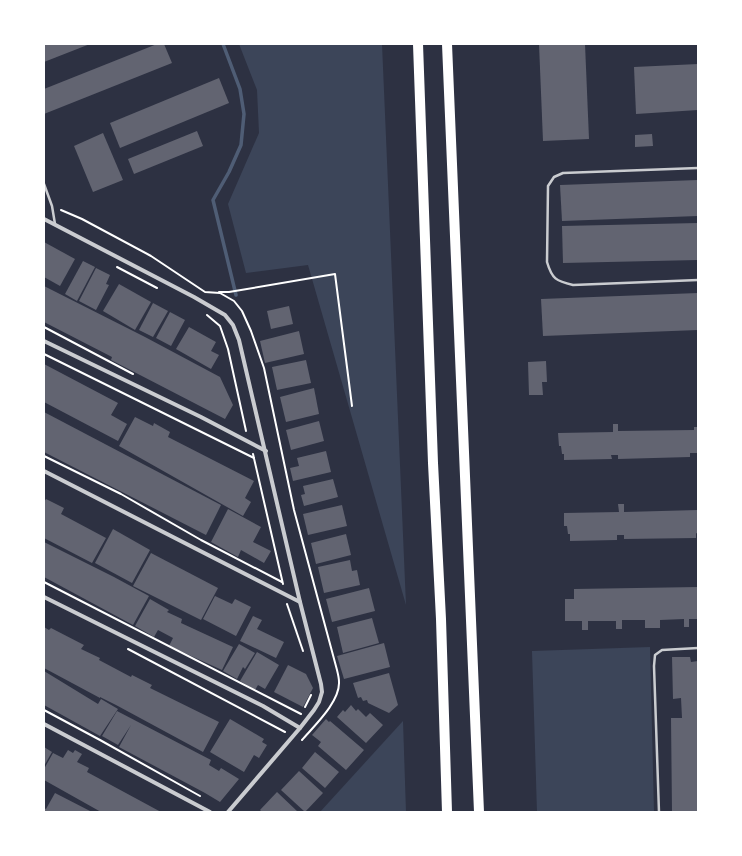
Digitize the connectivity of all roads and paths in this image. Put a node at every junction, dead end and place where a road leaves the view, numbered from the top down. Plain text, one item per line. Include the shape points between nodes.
1 (418, 44) edge
2 (447, 44) edge
3 (698, 168) edge
4 (44, 184) edge
5 (52, 206) junction
6 (44, 218) edge
7 (55, 224) junction
8 (115, 267) dead end
9 (698, 280) edge
10 (161, 290) dead end
11 (205, 292) junction
12 (194, 296) junction
13 (205, 314) dead end
14 (44, 341) edge
15 (44, 354) edge
16 (352, 406) dead end
17 (251, 444) junction
18 (266, 451) junction
19 (44, 456) edge
20 (254, 458) junction
21 (44, 471) edge
22 (44, 582) edge
23 (282, 582) junction
24 (284, 594) junction
25 (44, 597) edge
26 (300, 602) junction
27 (125, 648) dead end
28 (698, 648) edge
29 (304, 656) dead end
30 (314, 692) dead end
31 (44, 710) edge
32 (301, 714) junction
33 (44, 724) edge
34 (296, 725) junction
35 (300, 728) junction
36 (301, 742) dead end
37 (202, 797) dead end
38 (210, 812) edge
39 (228, 812) edge
40 (447, 812) edge
41 (479, 812) edge
42 (659, 812) edge

1 - 40 highway
2 - 41 highway
3 - 9 lane via 563,173 554,177 548,186 547,262 551,274 559,282 573,285
4 - 5 lane
5 - 7 lane
5 - 11 path via 151,256
6 - 7 street
7 - 12 street
8 - 10 path
11 - 12 path
11 - 16 path via 229,292 335,274
11 - 36 path via 220,293 234,301 242,311 264,368 294,510 337,670 339,684 335,698
12 - 18 street via 225,315 233,325 239,340
13 - 17 path via 220,326
14 - 17 street
15 - 20 path
17 - 18 street
17 - 20 path
18 - 26 street
19 - 23 path via 121,494
20 - 23 path
21 - 24 street
22 - 32 path
23 - 24 path
24 - 26 street
24 - 29 path
25 - 34 street
26 - 35 street via 322,692 319,702
27 - 34 path via 288,734
28 - 42 lane via 662,650 655,655
30 - 32 path
31 - 37 path
32 - 34 path
33 - 38 street
34 - 35 street
35 - 39 street

